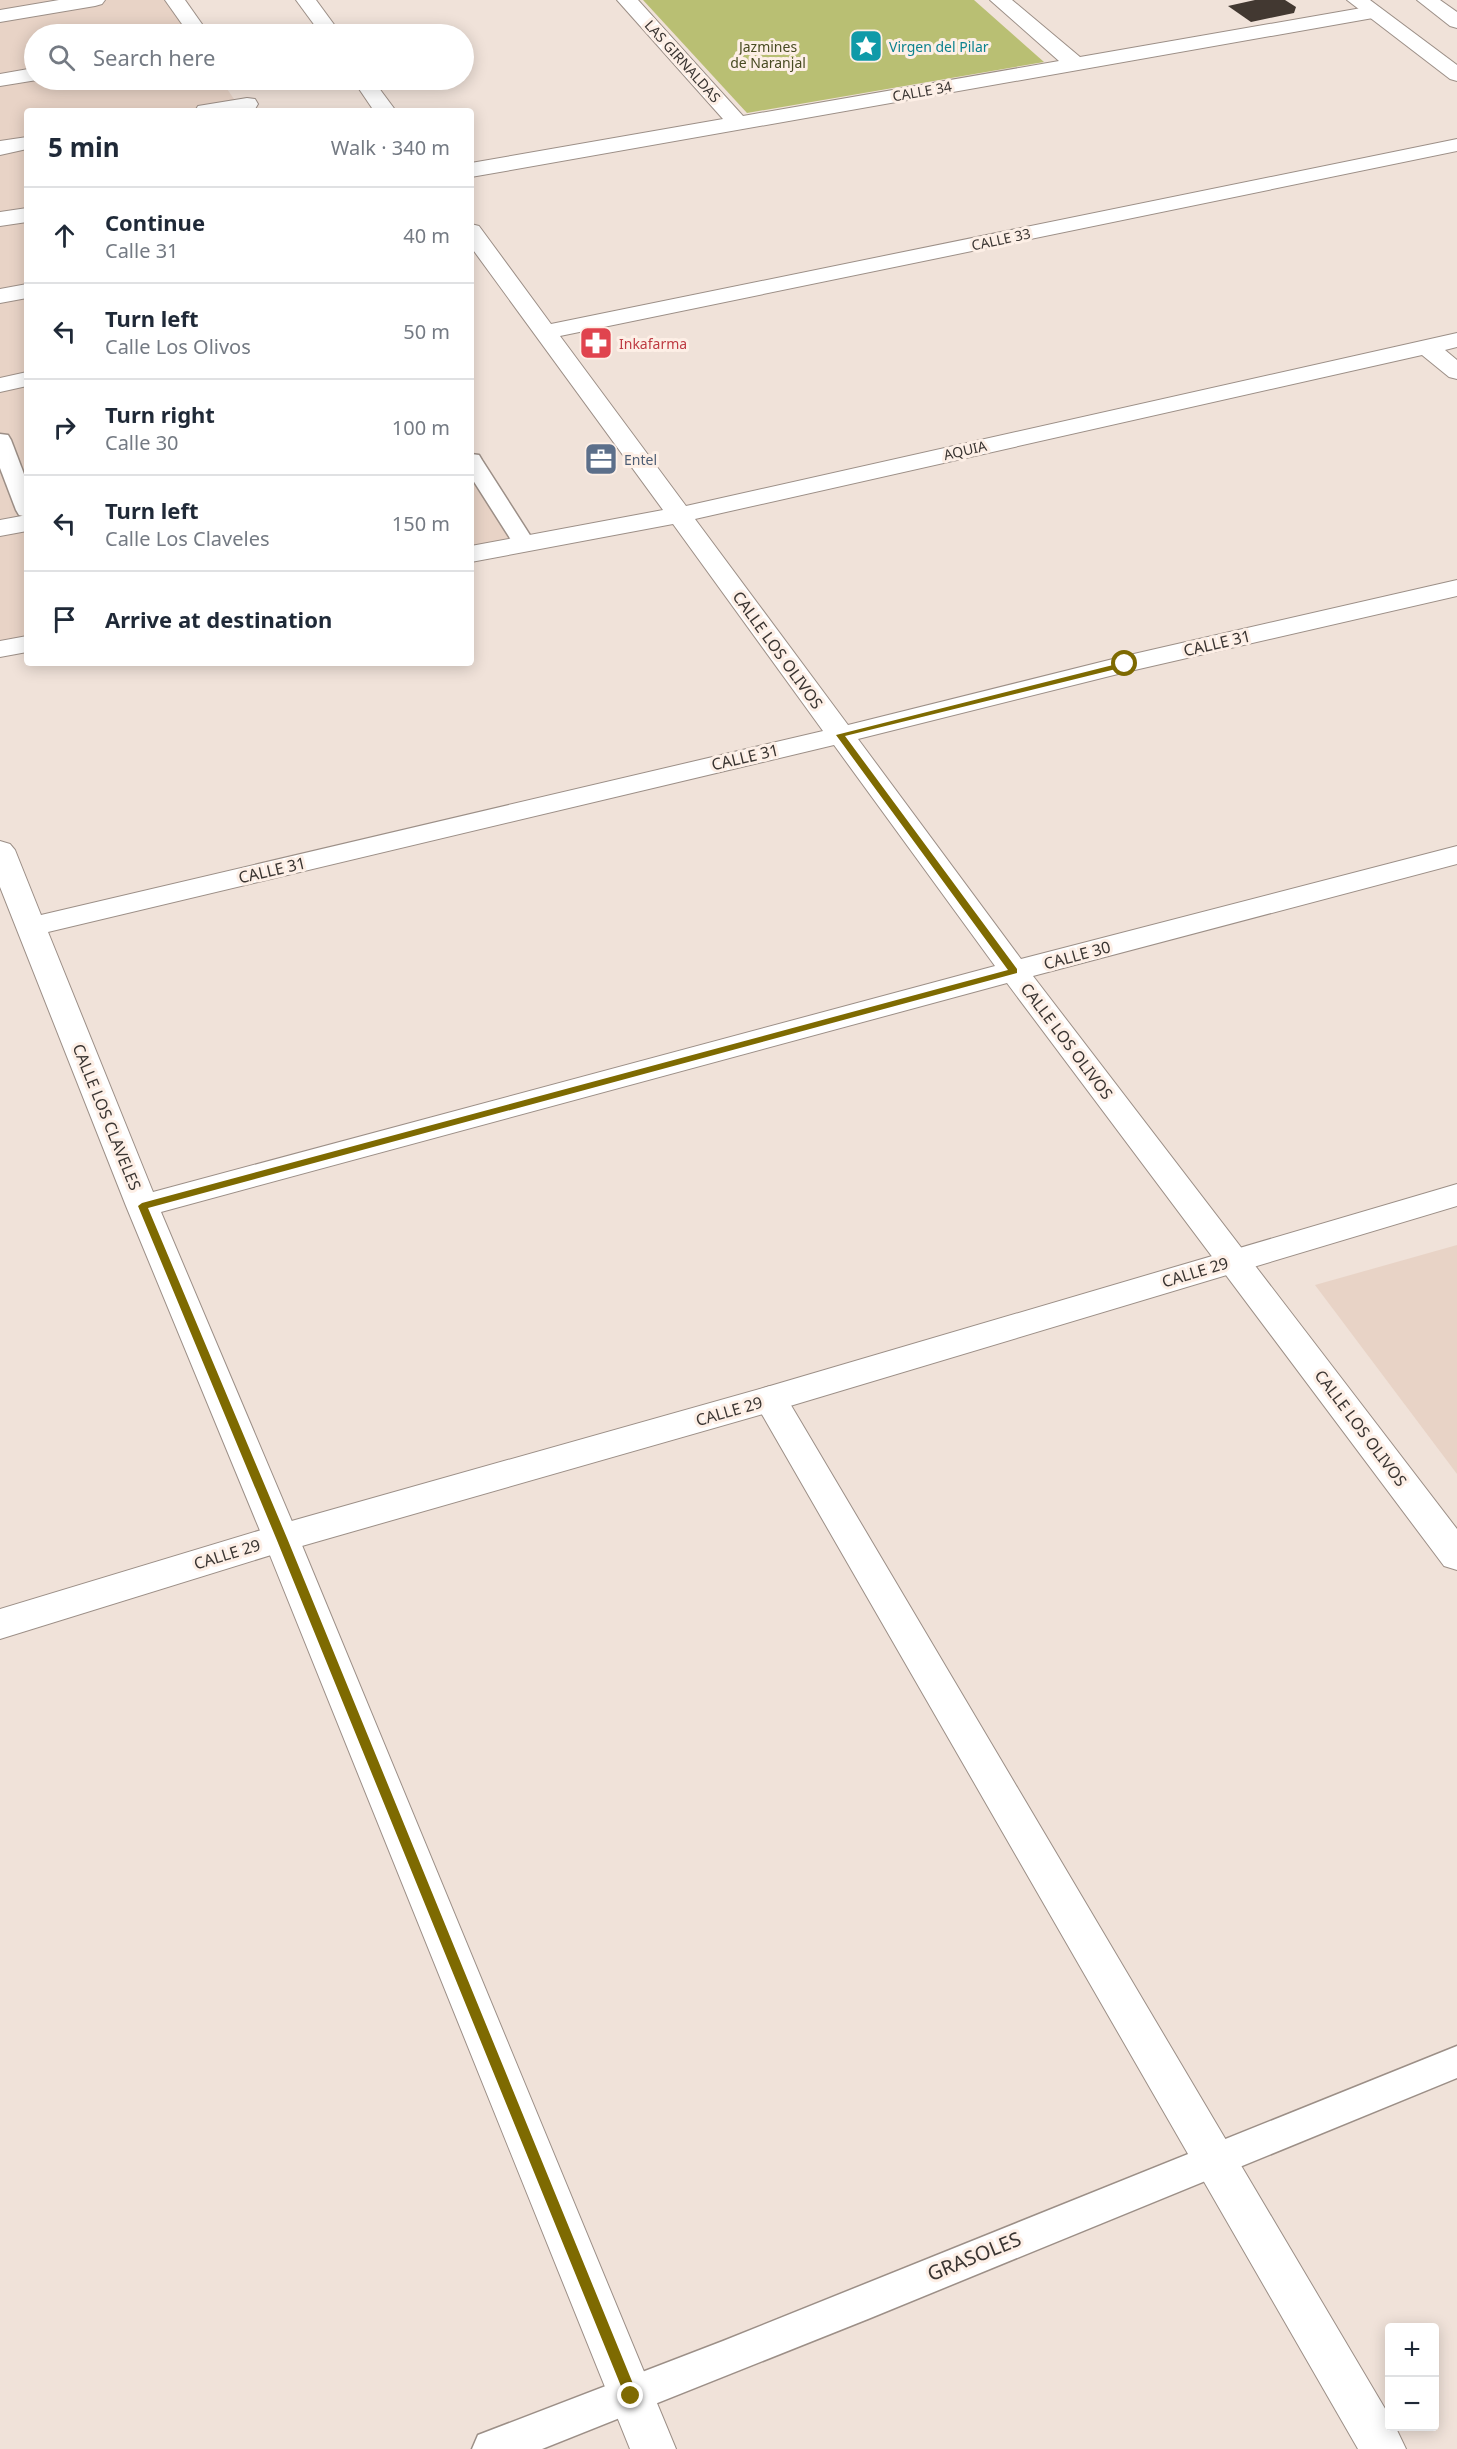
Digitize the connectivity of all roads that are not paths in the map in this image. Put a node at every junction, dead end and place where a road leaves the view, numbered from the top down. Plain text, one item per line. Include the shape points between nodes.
1 (95, 0) edge
2 (175, 0) edge
3 (306, 0) edge
4 (627, 0) edge
5 (1000, 0) edge
6 (1427, 0) edge
7 (1365, 6) edge
8 (0, 16) edge
9 (1457, 22) edge
10 (192, 24) edge
11 (323, 24) edge
12 (1075, 64) junction
13 (1457, 75) edge
14 (24, 76) edge
15 (0, 80) edge
16 (370, 90) edge
17 (244, 101) edge
18 (217, 108) edge
19 (383, 108) edge
20 (738, 123) junction
21 (24, 144) edge
22 (1457, 145) edge
23 (0, 148) edge
24 (474, 169) edge
25 (24, 215) edge
26 (0, 219) edge
27 (474, 235) edge
28 (24, 292) edge
29 (0, 296) edge
30 (545, 332) junction
31 (1457, 340) edge
32 (1427, 346) junction
33 (1457, 372) edge
34 (24, 381) edge
35 (0, 385) edge
36 (0, 440) edge
37 (477, 481) edge
38 (24, 502) edge
39 (679, 515) junction
40 (24, 524) edge
41 (0, 528) edge
42 (524, 543) junction
43 (474, 553) edge
44 (1457, 588) edge
45 (24, 645) edge
46 (0, 649) edge
47 (840, 735) junction
48 (0, 850) edge
49 (1457, 855) edge
50 (32, 926) junction
51 (1014, 971) junction
52 (1457, 1196) edge
53 (142, 1206) junction
54 (1235, 1260) junction
55 (770, 1399) junction
56 (281, 1538) junction
57 (1457, 1556) edge
58 (0, 1624) edge
59 (1457, 2062) edge
60 (1213, 2159) junction
61 (631, 2396) junction
62 (492, 2449) edge
63 (653, 2449) edge
64 (1383, 2449) edge

1 - 8 street
2 - 10 street
3 - 11 street
4 - 20 street, LAS GIRNALDAS
5 - 12 street
6 - 9 street
7 - 12 street, CALLE 34
7 - 13 street
12 - 20 street, CALLE 34
14 - 15 street
16 - 19 street
17 - 18 street
20 - 24 street, CALLE 34
21 - 23 street
22 - 30 street, CALLE 33
25 - 26 street
27 - 30 street, CALLE LOS OLIVOS
28 - 29 street
30 - 39 street, CALLE LOS OLIVOS
31 - 32 street, AQUIA
32 - 33 street
32 - 39 street, AQUIA
34 - 35 street
36 - 38 lane
37 - 42 lane
39 - 42 street, AQUIA
39 - 47 street, CALLE LOS OLIVOS
40 - 41 street
42 - 43 street, AQUIA
44 - 47 street, CALLE 31 via 1125,664
45 - 46 street
47 - 50 street, CALLE 31
47 - 51 street, CALLE LOS OLIVOS
48 - 50 street, CALLE LOS CLAVELES
49 - 51 street, CALLE 30
50 - 53 street, CALLE LOS CLAVELES
51 - 53 street, CALLE 30
51 - 54 street, CALLE LOS OLIVOS
52 - 54 street, CALLE 29
53 - 56 street, CALLE LOS CLAVELES
54 - 55 street, CALLE 29
54 - 57 street, CALLE LOS OLIVOS
55 - 56 street, CALLE 29
55 - 60 street
56 - 58 street, CALLE 29
56 - 61 street, CALLE LOS CLAVELES
59 - 60 lane, GRASOLES
60 - 61 lane, GRASOLES
60 - 64 street
61 - 62 lane, GRASOLES
61 - 63 street, CALLE LOS CLAVELES

